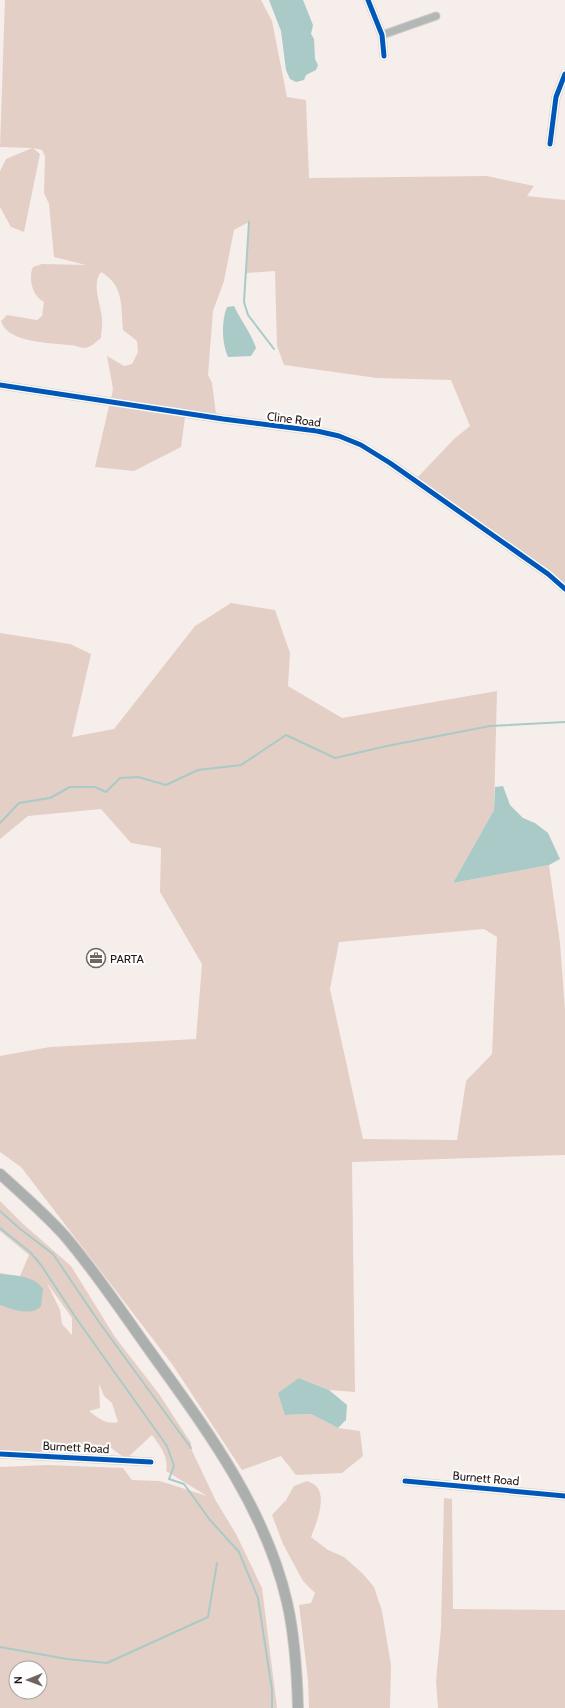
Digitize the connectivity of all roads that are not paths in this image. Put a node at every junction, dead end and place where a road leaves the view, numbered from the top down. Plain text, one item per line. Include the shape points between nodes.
1 (368, 0) edge
2 (436, 16) dead end
3 (382, 35) junction
4 (384, 56) dead end
5 (565, 74) edge
6 (550, 144) dead end
7 (0, 385) edge
8 (565, 589) edge
9 (0, 1174) edge
10 (0, 1454) edge
11 (151, 1462) dead end
12 (405, 1482) dead end
13 (565, 1496) edge
14 (298, 1708) edge

1 - 3 street
2 - 3 street
3 - 4 street
5 - 6 street via 556,97
7 - 8 street, Cline Road via 339,436 361,445 428,489 548,574
9 - 14 main road via 35,1205 74,1248 231,1468 257,1519 281,1581 289,1612 297,1666
10 - 11 street, Burnett Road
12 - 13 street, Burnett Road

